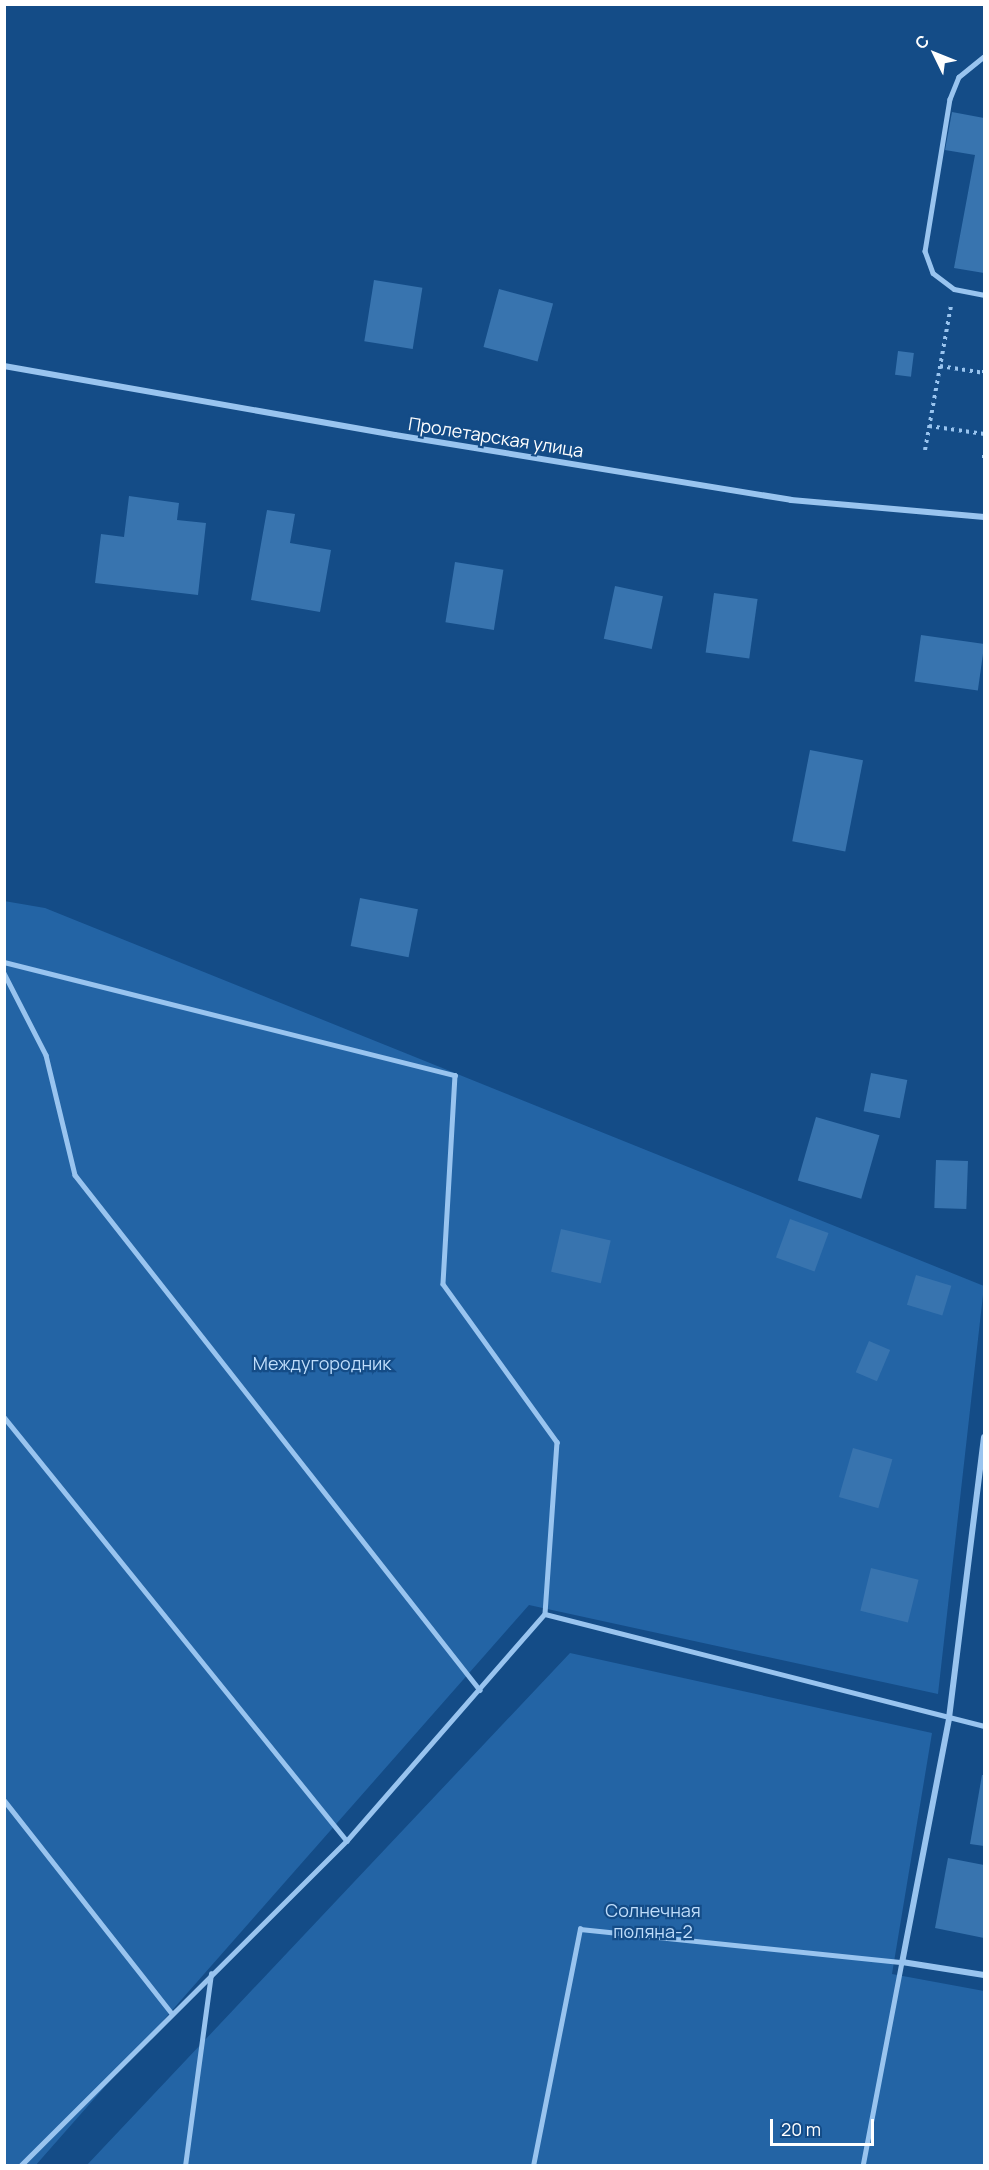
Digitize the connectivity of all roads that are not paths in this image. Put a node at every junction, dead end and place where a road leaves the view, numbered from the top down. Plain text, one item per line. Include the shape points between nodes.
1 (984, 57) edge
2 (984, 295) edge
3 (4, 366) edge
4 (984, 517) edge
5 (4, 962) edge
6 (4, 973) edge
7 (4, 1417) edge
8 (984, 1437) edge
9 (545, 1614) junction
10 (480, 1690) junction
11 (949, 1719) junction
12 (984, 1726) edge
13 (4, 1800) edge
14 (346, 1841) junction
15 (902, 1962) junction
16 (211, 1974) junction
17 (984, 1975) edge
18 (171, 2012) junction
19 (21, 2166) edge
20 (185, 2166) edge
21 (533, 2166) edge
22 (863, 2166) edge

1 - 2 lane via 959,77 950,99 925,251 933,273 954,289
3 - 4 street, Пролетарская улица via 384,434 791,500
5 - 9 lane via 455,1075 443,1284 557,1442
6 - 10 lane via 46,1055 75,1175
7 - 14 lane
8 - 11 street
9 - 10 lane
9 - 11 lane
10 - 14 lane
11 - 12 lane
11 - 15 street
13 - 18 lane
14 - 16 lane
15 - 17 street
15 - 21 lane via 580,1929
15 - 22 lane
16 - 18 lane
16 - 20 lane
18 - 19 lane

